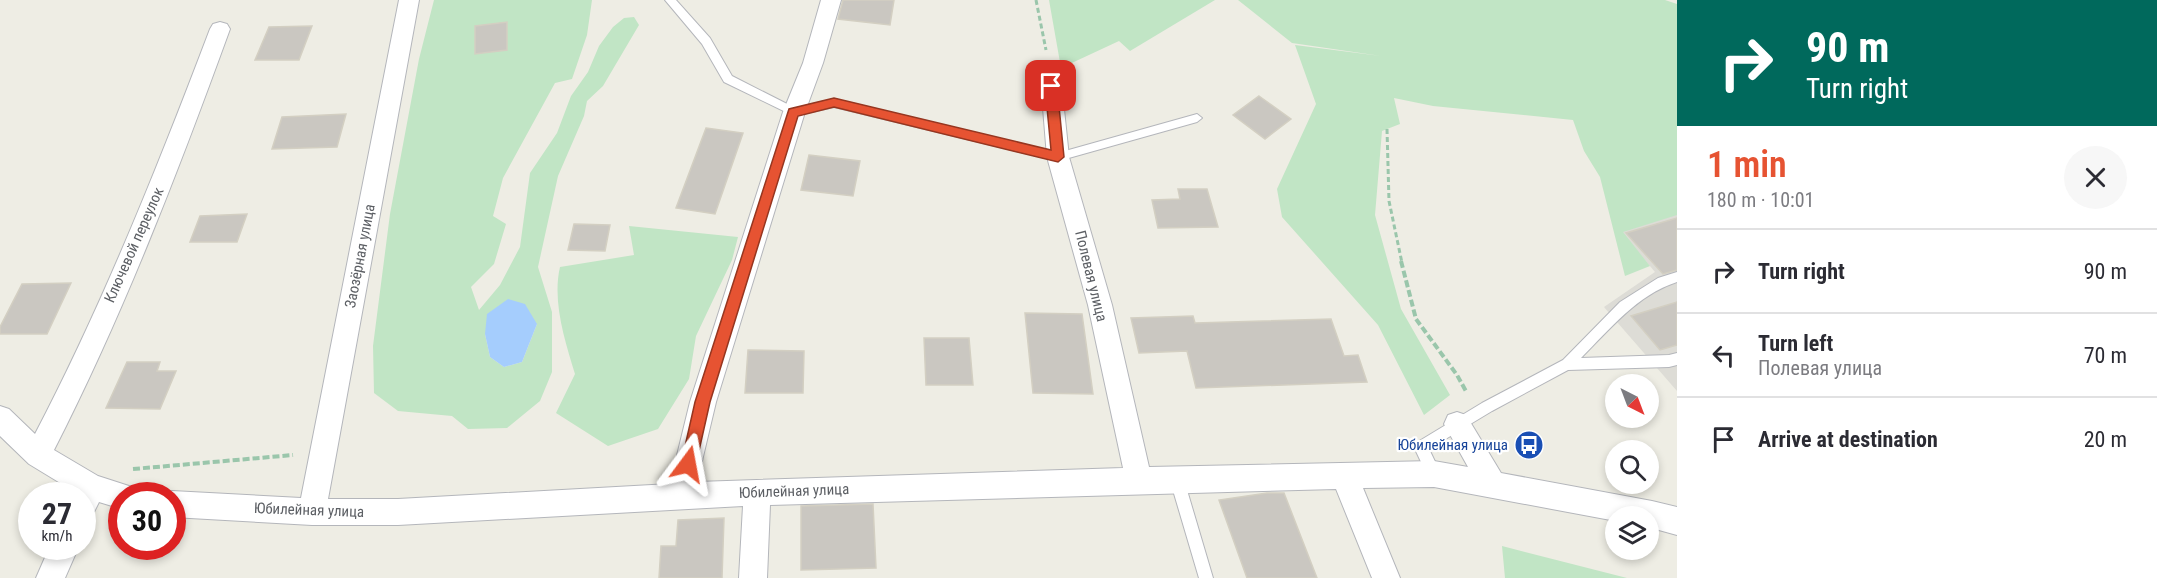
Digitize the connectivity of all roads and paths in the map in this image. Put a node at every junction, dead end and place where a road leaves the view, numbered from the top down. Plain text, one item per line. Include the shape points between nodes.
1 (409, 0) edge
2 (669, 0) edge
3 (831, 0) edge
4 (1036, 0) edge
5 (220, 29) dead end
6 (1050, 71) joint
7 (794, 112) junction
8 (1197, 118) dead end
9 (1387, 129) dead end
10 (1058, 157) junction
11 (1677, 277) edge
12 (1677, 358) edge
13 (1567, 363) junction
14 (0, 418) edge
15 (1468, 418) junction
16 (323, 452) junction
17 (38, 455) junction
18 (129, 468) dead end
19 (1434, 474) junction
20 (1344, 475) junction
21 (1139, 480) junction
22 (1177, 480) junction
23 (70, 482) edge
24 (1492, 484) junction
25 (757, 492) junction
26 (680, 497) junction
27 (186, 505) edge
28 (312, 512) junction
29 (1677, 521) edge
30 (58, 560) edge
31 (50, 578) edge
32 (753, 578) edge
33 (1206, 578) edge
34 (1386, 578) edge

1 - 16 street, Заозёрная улица
2 - 7 lane via 706,41 729,79
3 - 7 street
4 - 6 path
5 - 17 street, Ключевой переулок via 172,159 70,393
6 - 10 street, Полевая улица
7 - 10 lane via 834,103
7 - 26 street via 703,402
8 - 10 lane
9 - 15 path via 1389,201 1416,319 1457,375
10 - 21 street, Полевая улица via 1100,305
11 - 13 lane via 1624,306
12 - 13 lane
13 - 15 lane
14 - 17 street
15 - 19 lane via 1421,447
15 - 24 street
16 - 18 path
16 - 28 street, Заозёрная улица
17 - 23 street
19 - 20 street, Юбилейная улица
19 - 24 street, Юбилейная улица
20 - 22 street, Юбилейная улица
20 - 34 street
21 - 22 street, Юбилейная улица
21 - 25 street, Юбилейная улица
22 - 33 lane
24 - 29 street, Юбилейная улица
25 - 26 street, Юбилейная улица
25 - 32 street
26 - 28 street, Юбилейная улица via 398,512
27 - 28 street, Юбилейная улица
30 - 31 street

